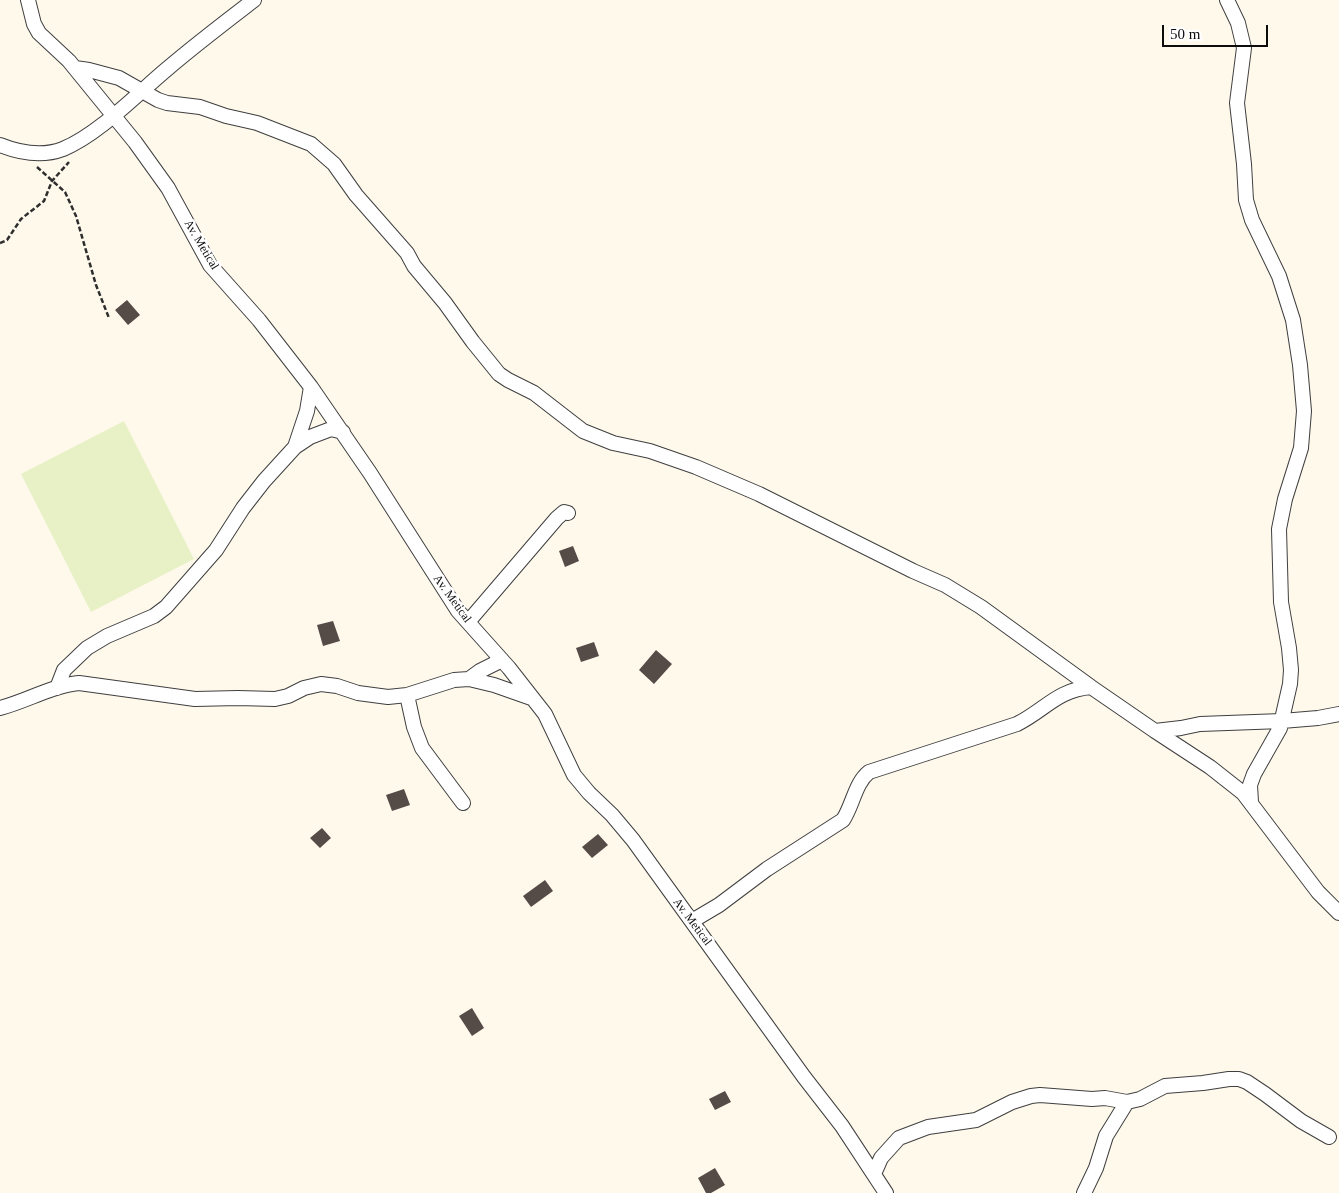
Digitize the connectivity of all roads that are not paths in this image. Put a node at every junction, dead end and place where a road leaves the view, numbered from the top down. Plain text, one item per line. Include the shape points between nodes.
1 (28, 0) edge
2 (254, 0) edge
3 (1227, 0) edge
4 (75, 68) junction
5 (141, 91) junction
6 (112, 116) junction
7 (0, 145) edge
8 (311, 387) junction
9 (343, 432) junction
10 (295, 446) junction
11 (568, 513) dead end
12 (468, 622) junction
13 (489, 645) junction
14 (502, 660) junction
15 (474, 675) junction
16 (57, 688) junction
17 (1091, 688) junction
18 (407, 695) junction
19 (531, 698) junction
20 (0, 708) edge
21 (1339, 714) edge
22 (1282, 722) junction
23 (1155, 731) junction
24 (1251, 802) junction
25 (463, 803) dead end
26 (1339, 913) edge
27 (692, 922) junction
28 (1127, 1102) junction
29 (1328, 1137) dead end
30 (874, 1174) junction
31 (886, 1193) edge
32 (1084, 1193) edge

1 - 4 street, Av. Metical via 39,33
2 - 5 street
3 - 22 street via 1238,23 1244,48 1237,103 1247,205 1280,276 1288,302 1295,328 1303,394 1301,448 1279,529 1281,602 1291,670
4 - 5 street via 119,78
4 - 6 street, Av. Metical
5 - 6 street
5 - 17 street via 167,103 200,106 257,123 311,144 334,164 500,374 539,397 583,431 696,467 759,494 945,585 981,607
6 - 7 street via 64,148 48,153 29,153
6 - 8 street, Av. Metical via 168,188 210,265 259,320
8 - 9 street, Av. Metical
8 - 10 street via 308,411
9 - 10 street via 331,429
9 - 12 street, Av. Metical via 439,583
10 - 16 street via 248,501 216,550 166,607 154,616 86,648 64,670
11 - 12 street via 564,512 557,518
12 - 13 street, Av. Metical
13 - 14 street, Av. Metical
13 - 15 street via 488,661
14 - 15 street
14 - 19 street, Av. Metical
15 - 18 street
15 - 19 street
16 - 18 street via 79,683 195,699 275,699 321,684 388,697
16 - 20 street
17 - 23 street
17 - 27 street via 1079,688 1057,697 1017,724 869,772 860,782 850,811 843,820
18 - 25 street via 422,748
19 - 27 street, Av. Metical via 548,720 574,775 633,840
21 - 22 street
22 - 23 street via 1200,724
22 - 24 street via 1254,774 1250,785
23 - 24 street via 1210,767
24 - 26 street via 1291,858
27 - 30 street, Av. Metical
28 - 29 street via 1164,1086 1239,1079
28 - 30 street via 1105,1098 1031,1096 976,1120 928,1127 899,1138 881,1158
28 - 32 street via 1106,1136
30 - 31 street, Av. Metical

